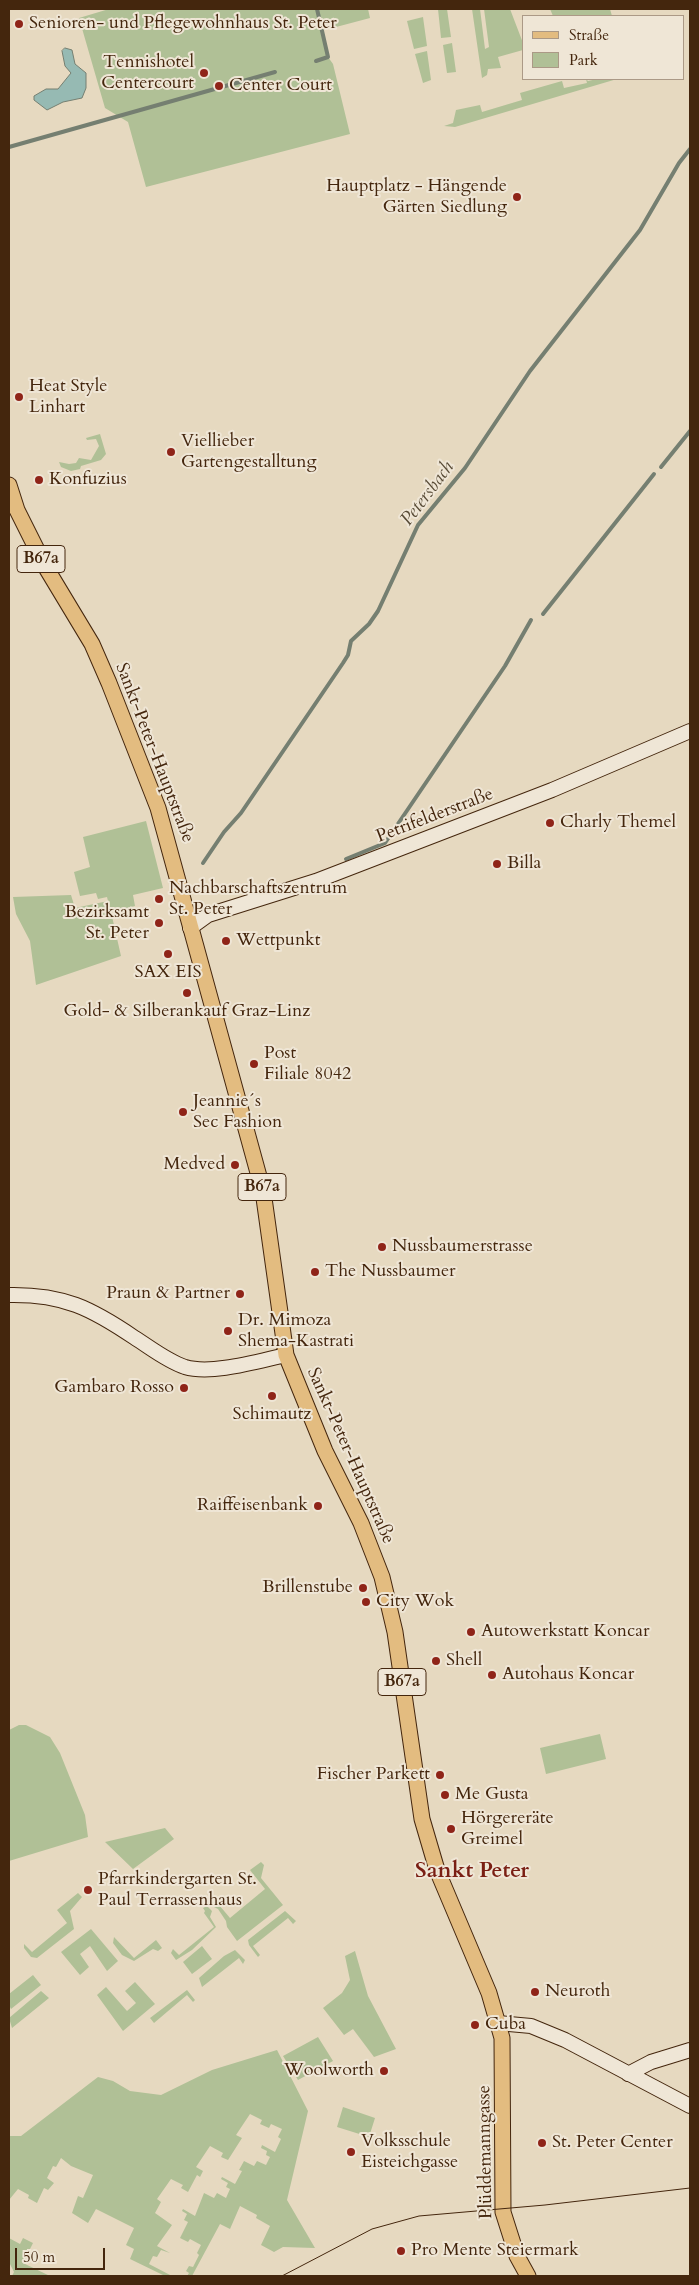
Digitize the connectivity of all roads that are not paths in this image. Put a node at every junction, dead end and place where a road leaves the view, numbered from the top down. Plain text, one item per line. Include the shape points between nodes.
1 (9, 485) edge
2 (690, 731) edge
3 (190, 928) junction
4 (9, 1295) edge
5 (286, 1355) junction
6 (498, 2023) junction
7 (690, 2050) edge
8 (628, 2074) junction
9 (690, 2106) edge
10 (528, 2276) edge

1 - 3 main road, Sankt-Peter-Hauptstraße / B67a via 17,510 45,566 92,644 126,722 175,862
2 - 3 main road, Petrifelderstraße via 552,790 377,858 208,915
3 - 5 main road, Sankt-Peter-Hauptstraße / B67a via 263,1191
4 - 5 main road via 38,1295 81,1306 185,1367 215,1369
5 - 6 main road, Sankt-Peter-Hauptstraße / B67a via 382,1577 395,1632 424,1827 437,1870 471,1948
6 - 8 main road via 531,2026 565,2040
6 - 10 main road, Plüddemanngasse / B67a via 503,2054 503,2212 517,2256
7 - 8 main road via 651,2062
8 - 9 main road

